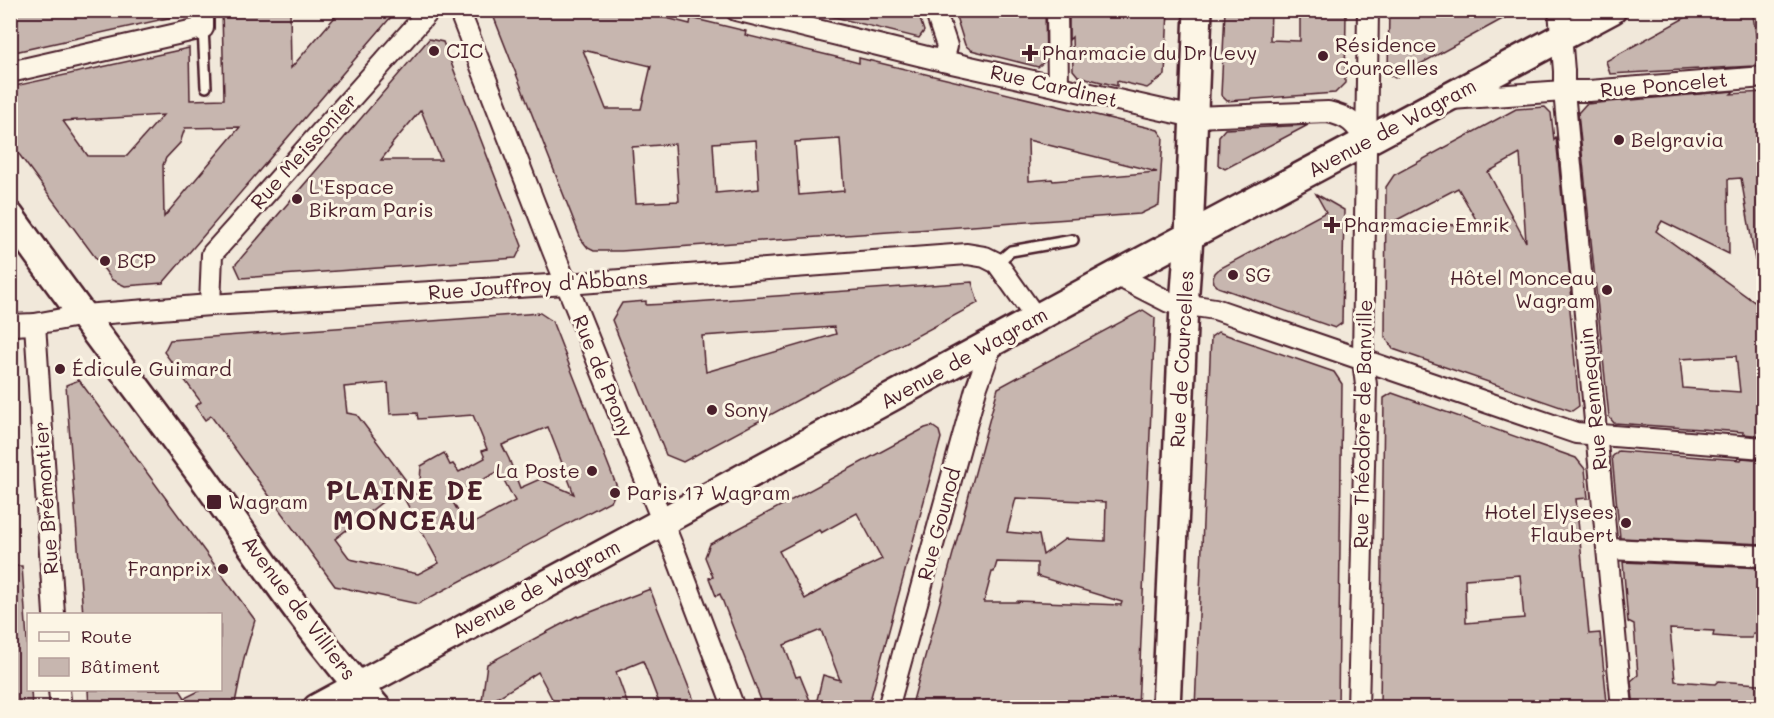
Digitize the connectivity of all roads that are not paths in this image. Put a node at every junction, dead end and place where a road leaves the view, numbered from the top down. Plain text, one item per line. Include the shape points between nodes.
1 (430, 10) edge
2 (459, 10) edge
3 (736, 10) edge
4 (934, 10) edge
5 (1056, 10) edge
6 (1198, 10) edge
7 (1368, 10) edge
8 (1559, 10) edge
9 (1612, 10) edge
10 (768, 14) edge
11 (203, 19) edge
12 (1561, 38) junction
13 (943, 61) junction
14 (10, 72) edge
15 (1764, 77) edge
16 (206, 87) dead end
17 (1059, 87) junction
18 (1564, 91) junction
19 (1442, 100) junction
20 (1194, 117) junction
21 (1366, 141) junction
22 (10, 216) edge
23 (1189, 237) junction
24 (1073, 240) dead end
25 (997, 263) junction
26 (1116, 275) junction
27 (567, 284) junction
28 (210, 304) junction
29 (1184, 305) junction
30 (84, 315) junction
31 (1036, 318) junction
32 (35, 324) junction
33 (10, 325) edge
34 (993, 342) junction
35 (1363, 360) junction
36 (1596, 435) junction
37 (1764, 448) edge
38 (662, 522) junction
39 (1608, 549) junction
40 (1764, 556) edge
41 (54, 613) edge
42 (358, 686) junction
43 (59, 691) edge
44 (61, 708) edge
45 (317, 708) edge
46 (377, 708) edge
47 (734, 708) edge
48 (888, 708) edge
49 (1166, 708) edge
50 (1358, 708) edge
51 (1622, 708) edge

1 - 28 street, Rue Meissonier via 212,254
2 - 27 street, Rue de Prony
3 - 10 street, Rue Cardinet
4 - 13 street via 947,46
5 - 17 street
6 - 20 main road, Rue de Courcelles
7 - 21 street, Rue Théodore de Banville
8 - 12 street, Rue Rennequin
9 - 12 main road, Avenue de Wagram
10 - 13 street, Rue Cardinet
11 - 14 street
11 - 16 lane
12 - 18 street, Rue Rennequin
12 - 19 main road, Avenue de Wagram
13 - 17 street, Rue Cardinet
15 - 18 street, Rue Poncelet
17 - 20 street, Rue Cardinet
18 - 19 street, Rue Poncelet
18 - 36 street, Rue Rennequin
19 - 21 main road, Avenue de Wagram
20 - 21 street, Rue Cardinet via 1328,112 1343,115
20 - 23 main road, Rue de Courcelles
21 - 23 main road, Avenue de Wagram
21 - 35 street, Rue Théodore de Banville
22 - 30 main road, Avenue de Villiers
23 - 26 main road, Avenue de Wagram
23 - 29 main road, Rue de Courcelles
24 - 25 lane via 1011,250
25 - 27 street, Rue Jouffroy d'Abbans via 967,254
25 - 31 street
26 - 29 street via 1169,303
26 - 31 main road, Avenue de Wagram
27 - 28 street, Rue Jouffroy d'Abbans
27 - 38 street, Rue de Prony
28 - 30 street, Rue Jouffroy d'Abbans
29 - 35 street via 1215,309
29 - 49 main road, Rue de Courcelles
30 - 32 street, Rue Jouffroy d'Abbans
30 - 42 main road, Avenue de Villiers via 315,633
31 - 34 main road, Avenue de Wagram
32 - 33 street, Rue Jouffroy d'Abbans
32 - 41 street, Rue Brémontier
34 - 38 main road, Avenue de Wagram
34 - 48 street, Rue Gounod via 976,389
35 - 36 street via 1576,433
35 - 50 street, Rue Théodore de Banville via 1366,385
36 - 37 street
36 - 39 street, Rue Rennequin
38 - 42 main road, Avenue de Wagram
38 - 47 street, Rue de Prony
39 - 40 street
39 - 51 street, Rue Rennequin
42 - 45 main road, Avenue de Wagram
42 - 46 main road, Avenue de Villiers
43 - 44 street

